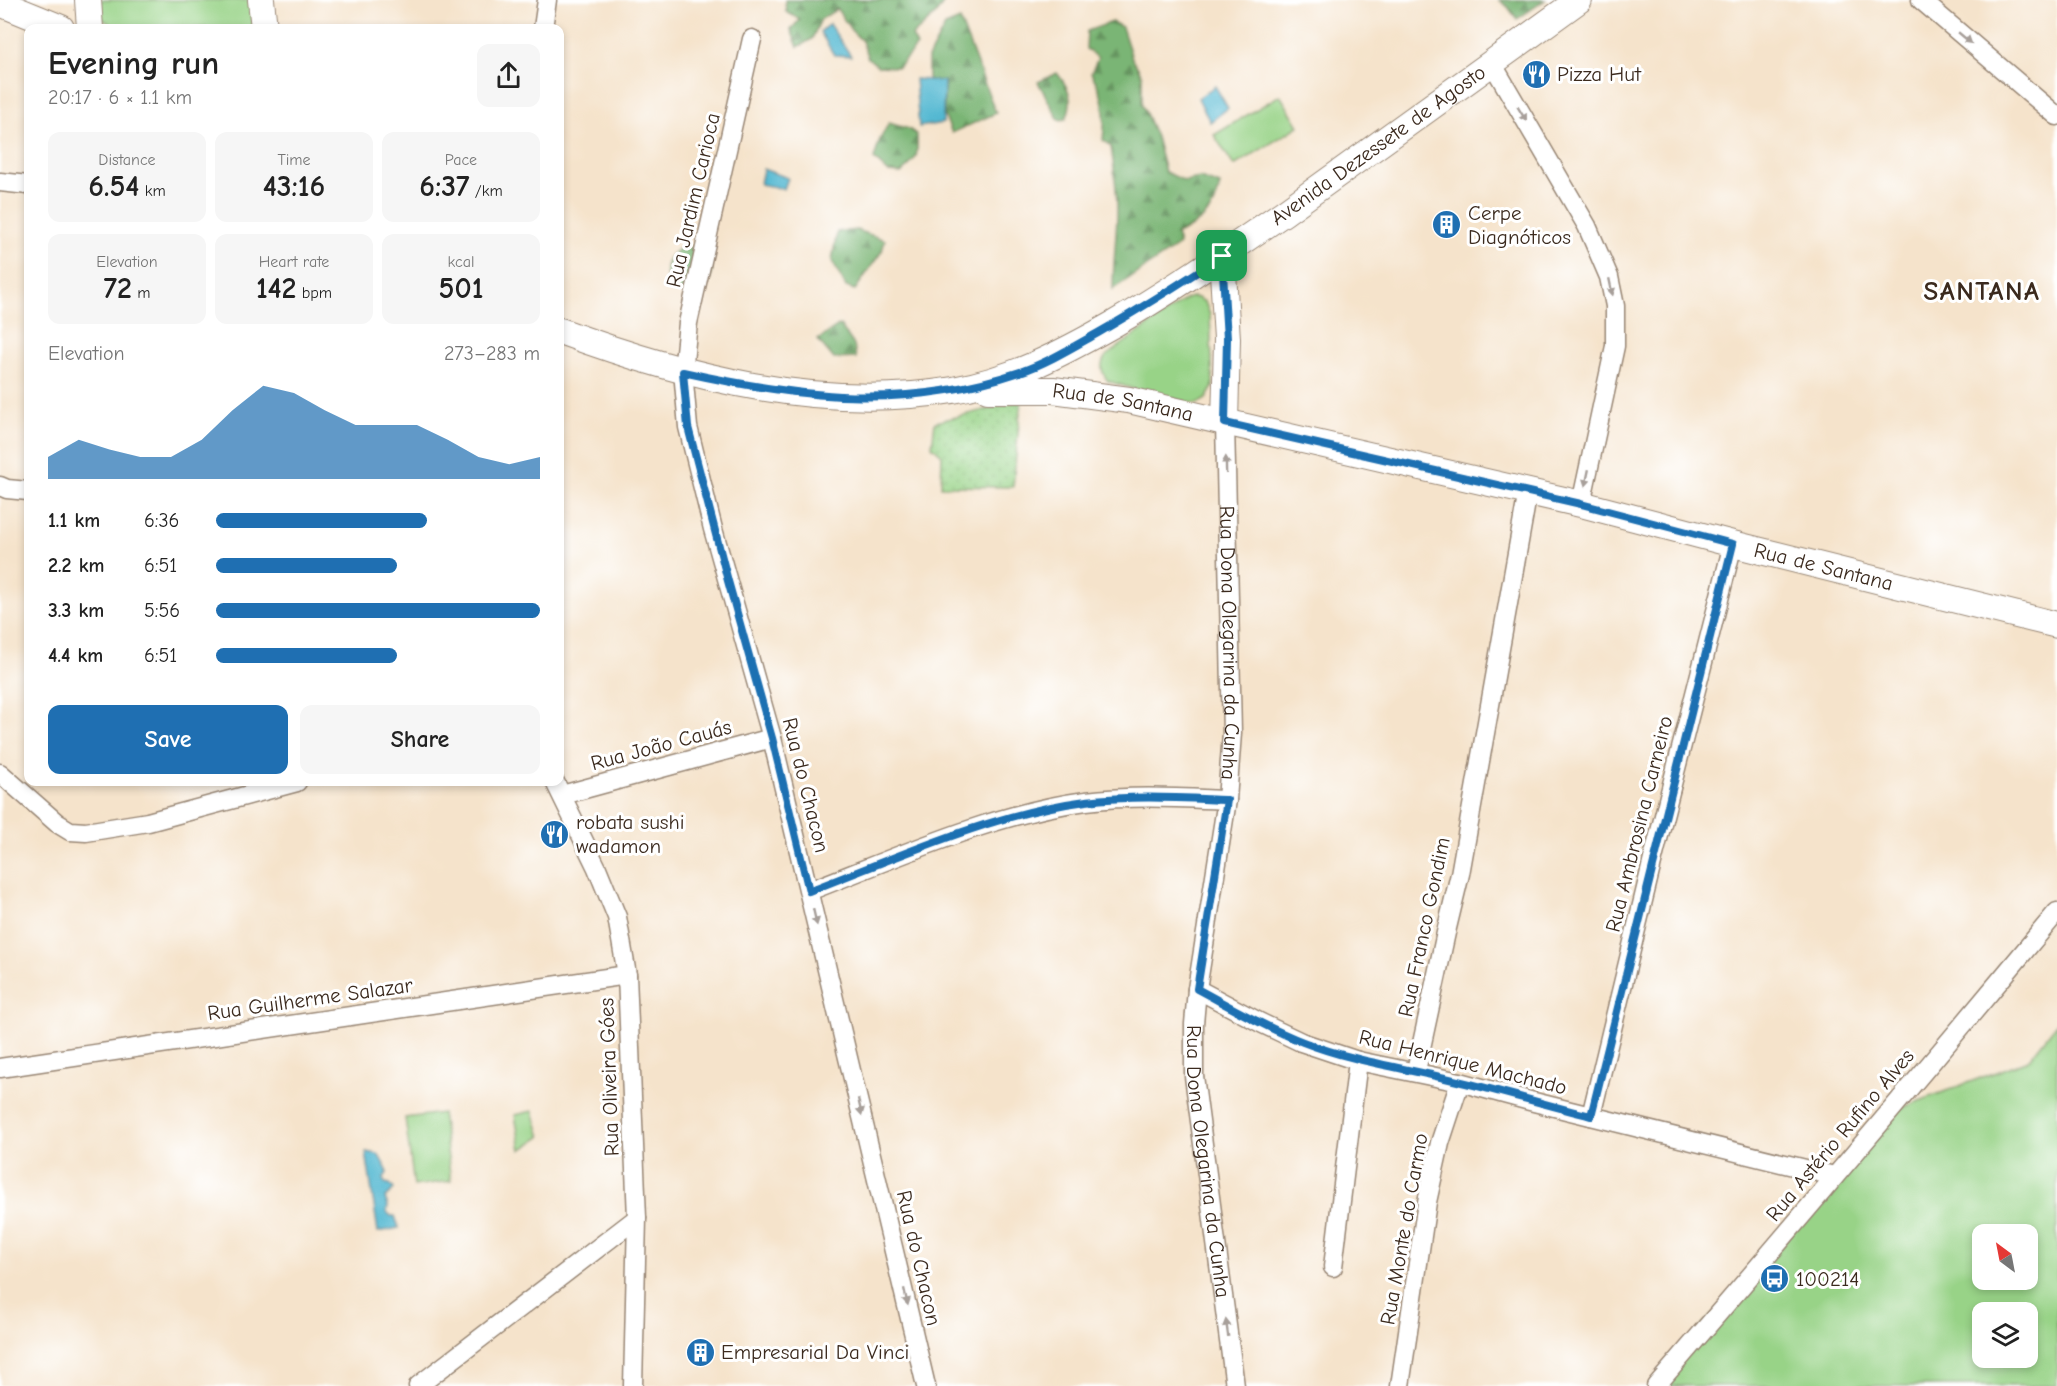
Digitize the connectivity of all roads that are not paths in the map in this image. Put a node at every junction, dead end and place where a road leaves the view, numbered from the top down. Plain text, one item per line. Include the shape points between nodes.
1 (88, 0) edge
2 (261, 0) edge
3 (547, 0) edge
4 (1579, 0) edge
5 (1921, 0) edge
6 (0, 3) edge
7 (51, 24) edge
8 (90, 24) edge
9 (264, 24) edge
10 (544, 24) edge
11 (752, 39) dead end
12 (1492, 63) junction
13 (2057, 116) edge
14 (0, 182) edge
15 (24, 185) edge
16 (1222, 256) junction
17 (564, 332) edge
18 (683, 372) junction
19 (955, 389) junction
20 (1225, 423) junction
21 (0, 486) edge
22 (24, 491) edge
23 (1528, 492) junction
24 (1581, 504) junction
25 (1733, 544) junction
26 (2057, 625) edge
27 (772, 738) junction
28 (0, 773) edge
29 (282, 786) edge
30 (558, 788) edge
31 (1227, 800) junction
32 (809, 891) junction
33 (2057, 912) edge
34 (627, 975) junction
35 (1197, 989) junction
36 (1358, 1061) junction
37 (0, 1068) edge
38 (1416, 1071) junction
39 (1460, 1082) junction
40 (1591, 1116) junction
41 (1834, 1176) junction
42 (637, 1218) junction
43 (1333, 1267) dead end
44 (418, 1386) edge
45 (633, 1386) edge
46 (927, 1386) edge
47 (1235, 1386) edge
48 (1400, 1386) edge
49 (1656, 1386) edge

1 - 8 street
2 - 9 street
3 - 10 street
4 - 12 street, Avenida Dezessete de Agosto
5 -> 13 street
6 - 7 street
11 - 18 street, Rua Jardim Carioca via 688,323
12 - 16 street, Avenida Dezessete de Agosto
12 -> 24 street via 1587,226 1609,277 1615,306 1614,346
14 - 15 street
16 - 19 street, Avenida Dezessete de Agosto via 1064,352 1021,372
16 - 20 street, Rua Dona Olegarina da Cunha via 1227,339
17 - 18 street, Avenida Dezessete de Agosto
18 - 19 street, Avenida Dezessete de Agosto via 744,385 858,398
18 - 27 street, Rua do Chacon via 688,427
19 - 20 street, Rua de Santana via 1053,390 1129,400
20 - 23 street, Rua de Santana
31 -> 20 street, Rua Dona Olegarina da Cunha via 1232,733
21 - 22 street
23 - 24 street, Rua de Santana
23 - 38 street, Rua Franco Gondim via 1460,874
24 - 25 street, Rua de Santana
25 - 26 street, Rua de Santana
25 - 40 street, Rua Ambrosina Carneiro
27 - 30 street, Rua João Cauás
27 - 32 street, Rua do Chacon
28 - 29 street via 70,831 86,832 138,824
30 - 34 street, Rua Oliveira Góes via 617,917
31 - 32 street via 1084,801 1010,818 938,841
31 - 35 street, Rua Dona Olegarina da Cunha
32 -> 46 street, Rua do Chacon
33 - 41 street, Rua Astério Rufino Alves
34 - 37 street, Rua Guilherme Salazar
34 - 42 street, Rua Oliveira Góes
35 - 36 street, Rua Henrique Machado via 1301,1042
47 -> 35 street, Rua Dona Olegarina da Cunha via 1194,1076
36 - 38 street, Rua Henrique Machado
36 - 43 street
38 - 39 street, Rua Henrique Machado
39 - 40 street, Rua Henrique Machado
39 - 48 street, Rua Monte do Carmo via 1440,1143 1427,1202
40 - 41 street, Rua Henrique Machado
41 - 49 street, Rua Astério Rufino Alves
42 - 44 street
42 - 45 street, Rua Oliveira Góes

